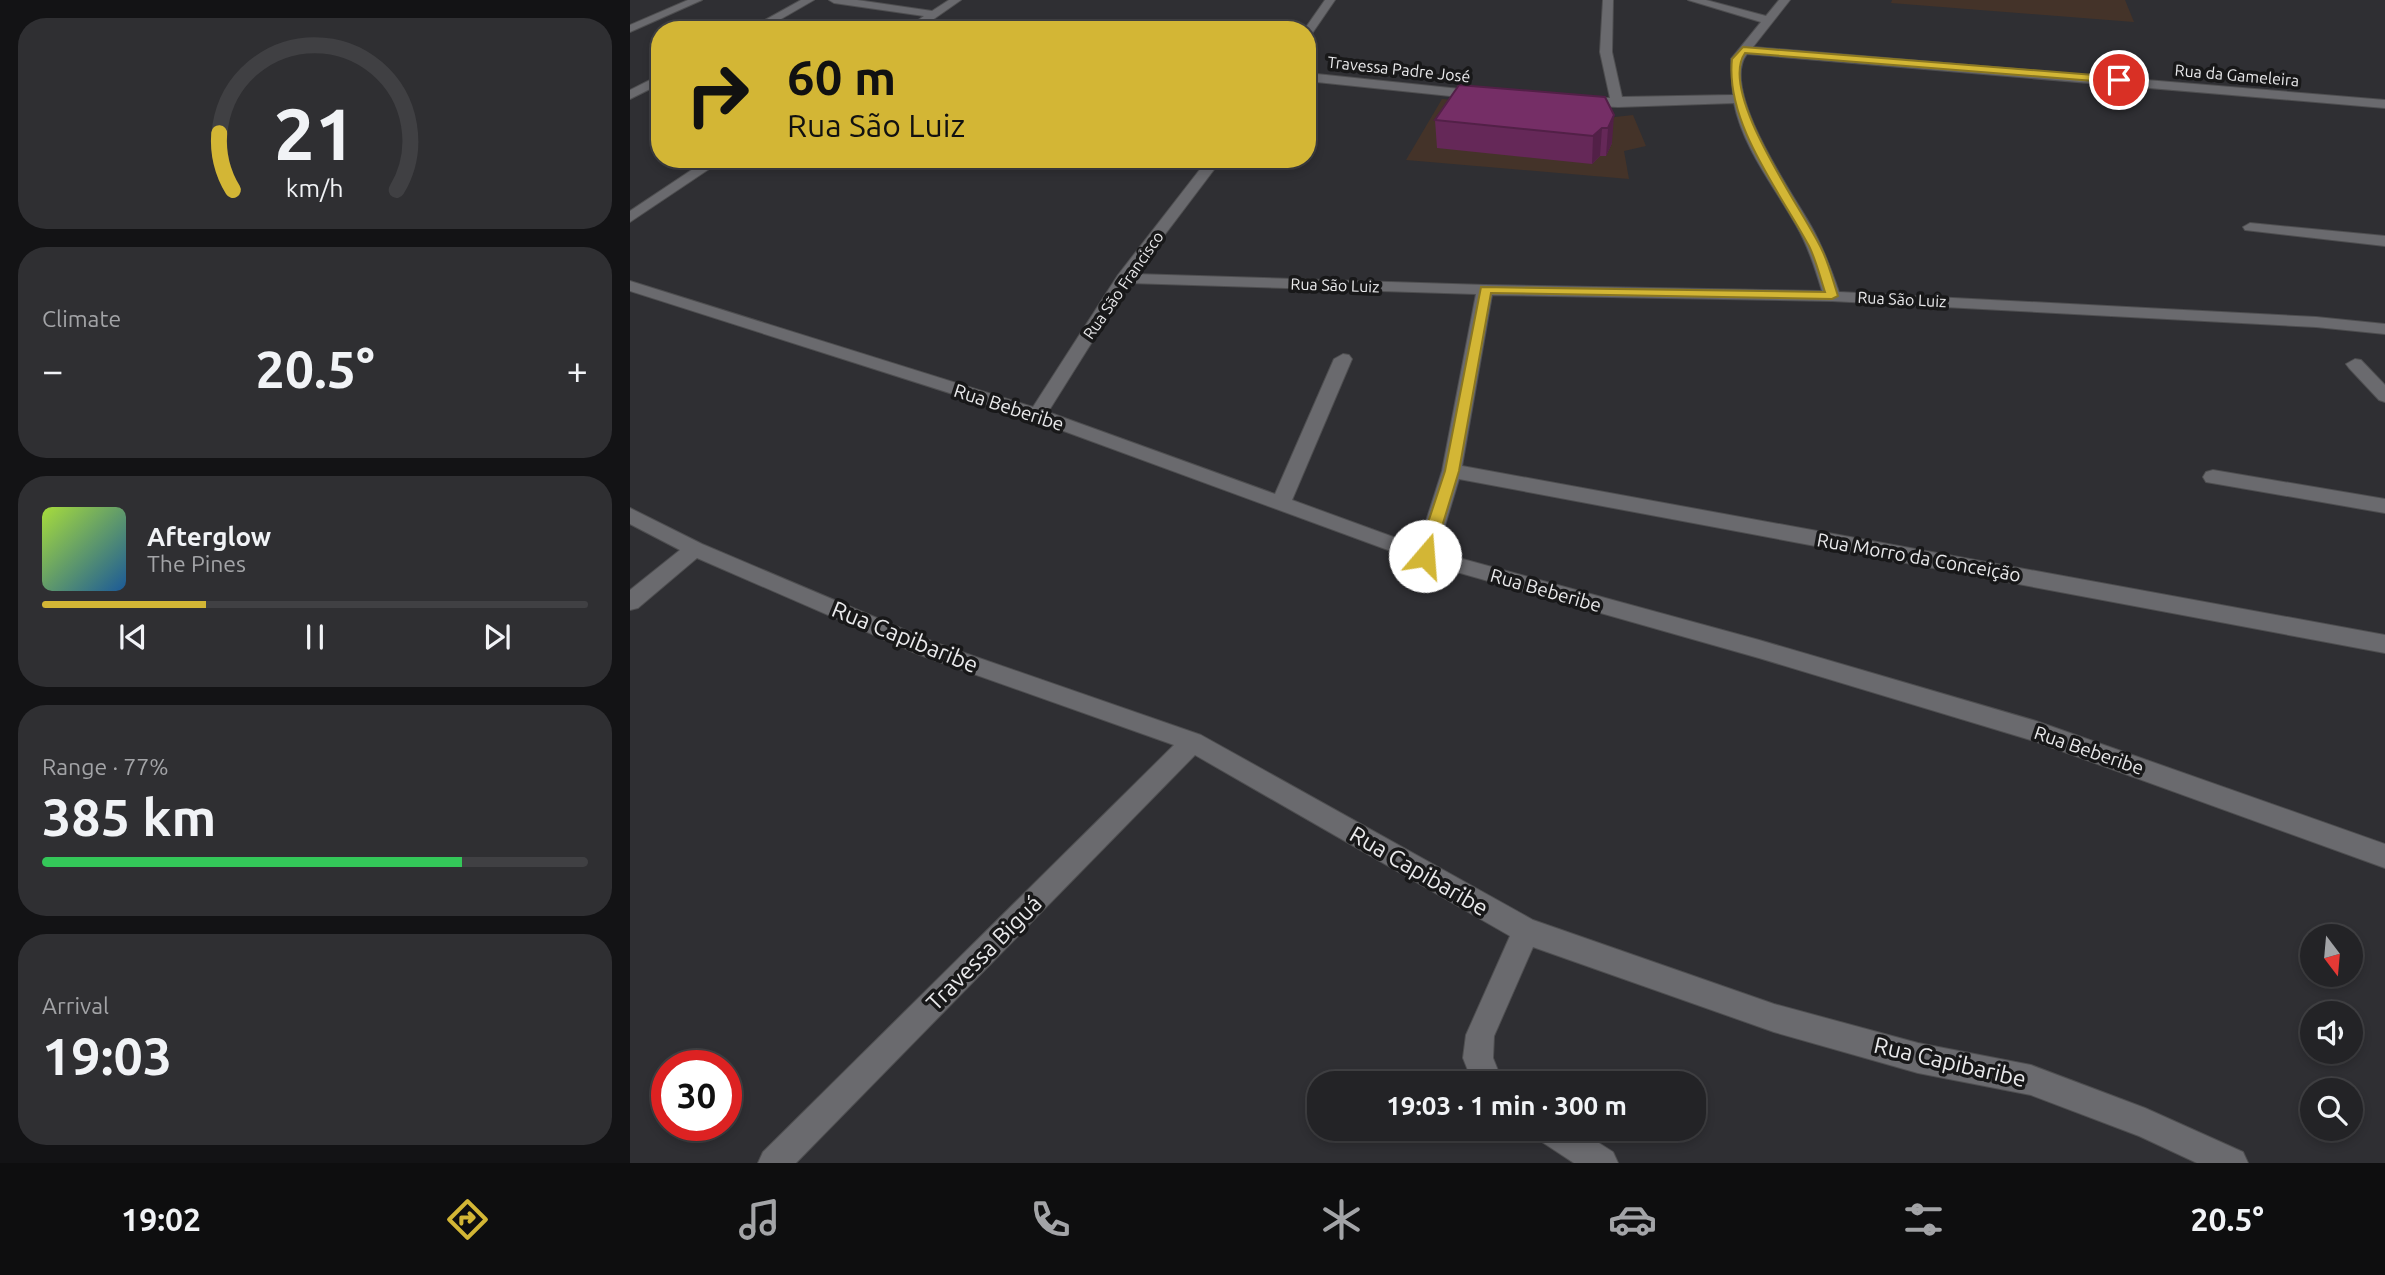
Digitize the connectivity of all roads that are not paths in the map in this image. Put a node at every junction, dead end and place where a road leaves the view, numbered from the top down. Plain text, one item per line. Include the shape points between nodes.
1 (697, 0) edge
2 (809, 0) edge
3 (834, 0) edge
4 (956, 0) edge
5 (1330, 0) edge
6 (1608, 0) edge
7 (1693, 0) edge
8 (1785, 0) edge
9 (933, 14) junction
10 (1768, 20) junction
11 (770, 21) edge
12 (923, 21) edge
13 (1315, 21) edge
14 (636, 22) edge
15 (630, 29) edge
16 (1743, 50) junction
17 (1316, 78) edge
18 (651, 84) edge
19 (630, 95) edge
20 (1496, 97) edge
21 (1739, 99) junction
22 (1571, 102) edge
23 (1618, 103) junction
24 (2385, 104) edge
25 (704, 168) edge
26 (1207, 168) edge
27 (630, 218) edge
28 (2250, 227) dead end
29 (2385, 241) edge
30 (1124, 278) junction
31 (630, 285) edge
32 (1485, 290) junction
33 (1832, 296) junction
34 (2385, 329) edge
35 (1343, 359) dead end
36 (2355, 364) dead end
37 (2385, 396) edge
38 (1037, 415) junction
39 (1452, 471) junction
40 (2213, 477) dead end
41 (1281, 504) junction
42 (2385, 506) edge
43 (630, 515) edge
44 (695, 549) junction
45 (1425, 556) junction
46 (630, 601) edge
47 (2385, 644) edge
48 (1193, 742) junction
49 (2385, 856) edge
50 (1526, 931) junction
51 (1483, 1071) edge
52 (1568, 1141) edge
53 (774, 1163) edge
54 (1602, 1163) edge
55 (2232, 1163) edge

1 - 14 street
2 - 11 street
3 - 9 street
4 - 9 street
5 - 13 street
6 - 23 street via 1605,57
7 - 10 street
8 - 10 street
9 - 12 street
10 - 16 street
14 - 15 street
16 - 21 street via 1736,69
16 - 24 street, Rua da Gameleira
17 - 20 street, Travessa Padre José
18 - 19 street
21 - 23 street
21 - 33 street via 1760,152 1816,250
22 - 23 street
25 - 27 street
26 - 30 street, Rua São Francisco
28 - 29 street
30 - 32 street, Rua São Luiz
30 - 38 street, Rua São Francisco
31 - 38 street, Rua Beberibe
32 - 33 street, Rua São Luiz
32 - 39 street
33 - 34 street, Rua São Luiz
35 - 41 street
36 - 37 street
38 - 41 street, Rua Beberibe
39 - 45 street
39 - 47 street, Rua Morro da Conceição
40 - 42 street
41 - 45 street, Rua Beberibe
43 - 44 street, Rua Capibaribe
44 - 46 street
44 - 48 street, Rua Capibaribe via 928,649
45 - 49 street, Rua Beberibe via 2036,731
48 - 50 street, Rua Capibaribe
48 - 53 street, Travessa Biguá
50 - 51 street via 1480,1035 1478,1058
50 - 55 street, Rua Capibaribe via 1774,1018 1918,1058 2031,1080 2145,1123
52 - 54 street

